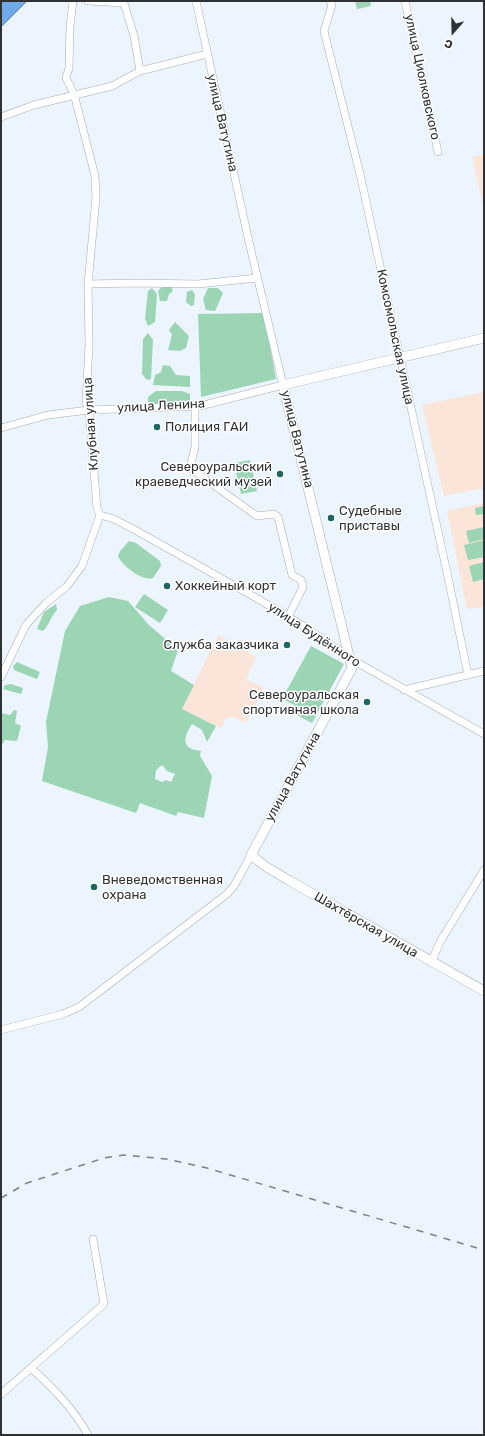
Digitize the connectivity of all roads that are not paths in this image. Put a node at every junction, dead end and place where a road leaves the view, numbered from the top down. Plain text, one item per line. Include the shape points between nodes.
1 (73, 1) edge
2 (88, 1) edge
3 (196, 1) edge
4 (330, 1) edge
5 (405, 1) edge
6 (122, 2) edge
7 (207, 54) junction
8 (140, 71) junction
9 (74, 94) junction
10 (1, 117) edge
11 (438, 152) dead end
12 (257, 278) junction
13 (88, 284) junction
14 (484, 338) edge
15 (400, 358) junction
16 (283, 385) junction
17 (195, 407) junction
18 (89, 410) junction
19 (1, 428) edge
20 (100, 515) junction
21 (288, 617) junction
22 (350, 657) junction
23 (484, 672) edge
24 (468, 675) junction
25 (1, 677) edge
26 (404, 690) junction
27 (484, 734) edge
28 (251, 855) junction
29 (484, 870) edge
30 (431, 963) junction
31 (484, 991) edge
32 (1, 1030) edge
33 (93, 1239) dead end
34 (32, 1368) junction
35 (1, 1394) edge
36 (88, 1435) edge

1 - 9 street, Клубная улица via 69,68 66,78
2 - 6 street
3 - 7 street, улица Ватутина
4 - 15 street, Комсомольская улица via 332,5 324,31 360,174
5 - 11 street, улица Циолковского
6 - 8 street via 134,36
7 - 8 street
7 - 12 street, улица Ватутина
8 - 9 street via 112,86
9 - 10 street
9 - 13 street, Клубная улица via 95,176 96,198
12 - 13 street via 198,284
12 - 16 street, улица Ватутина
13 - 18 street, Клубная улица via 89,345 86,402
14 - 15 main road, улица Ленина
15 - 16 main road, улица Ленина
15 - 24 street, Комсомольская улица
16 - 17 street, улица Ленина
16 - 22 main road, улица Ватутина
17 - 18 street, улица Ленина
17 - 21 street via 195,447 190,468 257,516 274,514 278,517 292,575 301,580 303,587
18 - 19 street, улица Ленина via 48,415
18 - 20 street, Клубная улица via 97,508
20 - 21 street, улица Будённого via 135,530
20 - 25 street via 82,566 67,586 46,603 26,625
21 - 22 street, улица Будённого
22 - 26 street, улица Будённого
22 - 28 main road, улица Ватутина via 352,668
23 - 24 street
24 - 26 street
26 - 27 street, улица Будённого
28 - 30 main road, Шахтёрская улица via 265,866
28 - 32 street via 227,894 79,1007 63,1014
29 - 30 street via 440,942
30 - 31 main road, Шахтёрская улица
33 - 34 street via 104,1304
34 - 35 street
34 - 36 street via 52,1387

